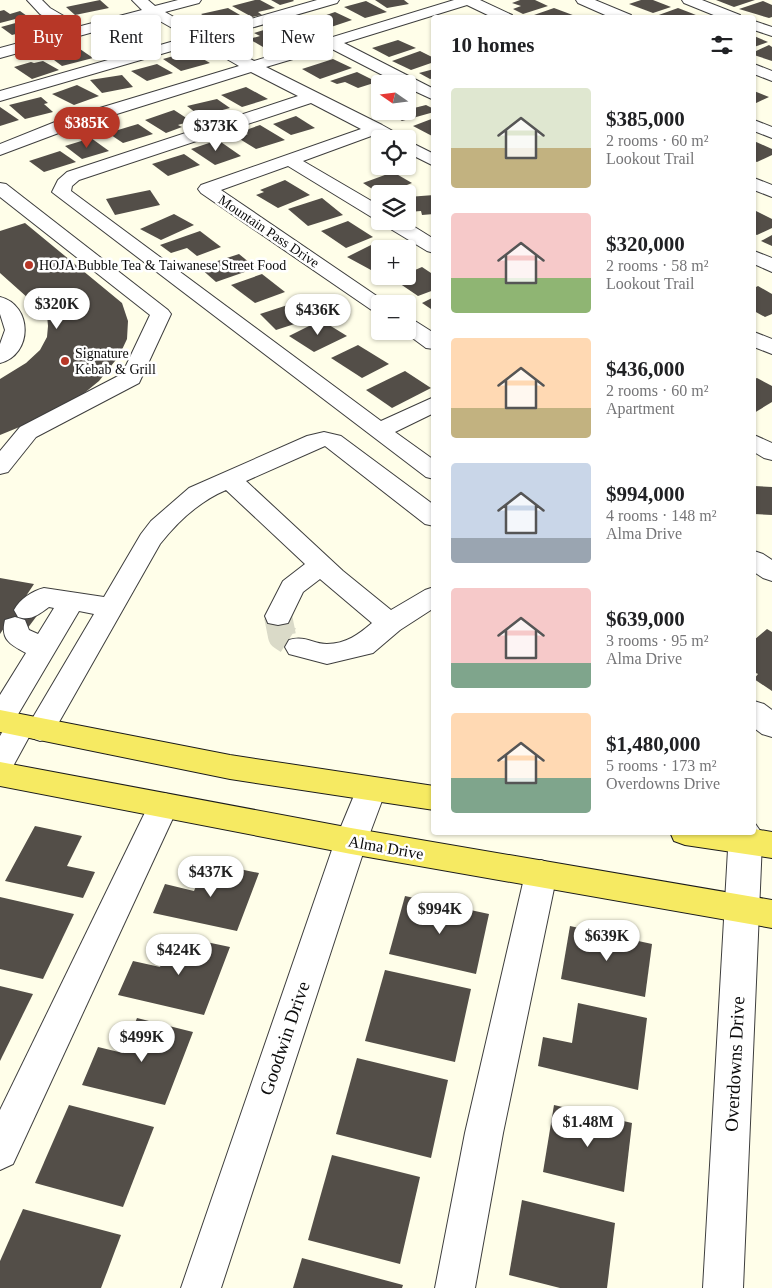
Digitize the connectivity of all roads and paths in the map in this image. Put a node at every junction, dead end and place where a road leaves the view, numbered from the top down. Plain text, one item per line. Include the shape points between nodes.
1 (34, 0) edge
2 (139, 0) edge
3 (194, 0) edge
4 (332, 0) edge
5 (469, 0) edge
6 (582, 0) edge
7 (689, 0) edge
8 (152, 11) junction
9 (53, 15) edge
10 (501, 15) edge
11 (619, 15) edge
12 (727, 15) edge
13 (405, 20) junction
14 (171, 22) edge
15 (253, 23) edge
16 (756, 26) edge
17 (81, 30) edge
18 (427, 30) dead end
19 (772, 32) edge
20 (333, 41) edge
21 (333, 44) edge
22 (171, 46) edge
23 (240, 60) edge
24 (271, 60) edge
25 (251, 66) junction
26 (756, 70) edge
27 (772, 76) edge
28 (431, 93) edge
29 (0, 96) edge
30 (312, 96) junction
31 (756, 126) edge
32 (376, 129) joint
33 (772, 133) edge
34 (0, 150) edge
35 (416, 151) edge
36 (431, 159) edge
37 (290, 160) junction
38 (756, 184) edge
39 (0, 188) edge
40 (772, 192) edge
41 (25, 208) junction
42 (371, 209) edge
43 (0, 214) edge
44 (406, 230) edge
45 (431, 245) edge
46 (756, 258) edge
47 (772, 266) edge
48 (371, 301) edge
49 (0, 303) edge
50 (416, 331) edge
51 (756, 339) edge
52 (431, 341) edge
53 (772, 348) edge
54 (0, 357) edge
55 (431, 405) edge
56 (379, 431) junction
57 (756, 443) edge
58 (772, 453) edge
59 (0, 467) edge
60 (431, 470) edge
61 (229, 479) junction
62 (431, 516) edge
63 (756, 561) edge
64 (321, 565) junction
65 (772, 572) edge
66 (431, 598) edge
67 (72, 601) junction
68 (111, 607) junction
69 (278, 616) dead end
70 (390, 623) junction
71 (299, 647) tunnel mouth
72 (43, 649) junction
73 (756, 714) edge
74 (15, 724) edge
75 (772, 726) edge
76 (0, 762) edge
77 (0, 774) edge
78 (371, 790) junction
79 (431, 798) edge
80 (164, 805) junction
81 (711, 835) edge
82 (754, 840) edge
83 (351, 841) junction
84 (541, 874) junction
85 (757, 912) edge
86 (0, 1151) edge
87 (201, 1288) edge
88 (456, 1288) edge
89 (723, 1288) edge

1 - 9 street
2 - 8 street
3 - 8 street
4 - 15 street
5 - 10 street
5 - 13 street
6 - 11 street
7 - 12 street
8 - 14 street
8 - 17 street
13 - 18 street
13 - 20 street
16 - 19 street
21 - 28 street
22 - 29 street
23 - 25 street
24 - 25 street
25 - 30 street
25 - 34 street via 66,124
26 - 27 street
30 - 32 street
30 - 56 street via 73,176 61,192
31 - 33 street
32 - 37 street, Mountain Pass Drive
35 - 36 street
37 - 42 street
37 - 48 street, Mountain Pass Drive via 207,189
38 - 40 street
39 - 41 street
41 - 43 street
41 - 59 street via 160,314 131,378 28,432
44 - 45 street
46 - 47 street
49 - 54 street via 16,322 16,335 9,349
50 - 52 street
51 - 53 street
55 - 56 street
56 - 60 street
57 - 58 street
61 - 62 street via 324,439 333,441
61 - 64 street
61 - 68 street via 198,494 160,527
63 - 65 street
64 - 69 street via 292,587
64 - 70 street
66 - 70 street
67 - 68 street
67 - 72 street
67 - 72 street via 44,597 21,619 16,635
68 - 74 street
70 - 71 street via 363,646 327,654
72 - 74 street
73 - 75 street
74 - 76 street
74 - 78 main road via 230,767
77 - 80 main road, Alma Drive
78 - 79 main road
78 - 83 street, Goodwin Drive
80 - 83 main road, Alma Drive
80 - 86 street
81 - 82 main road
82 - 85 street, Overdowns Drive
83 - 84 main road, Alma Drive
83 - 87 street, Goodwin Drive
84 - 85 main road, Alma Drive
84 - 88 street via 484,1132
85 - 89 street, Overdowns Drive

